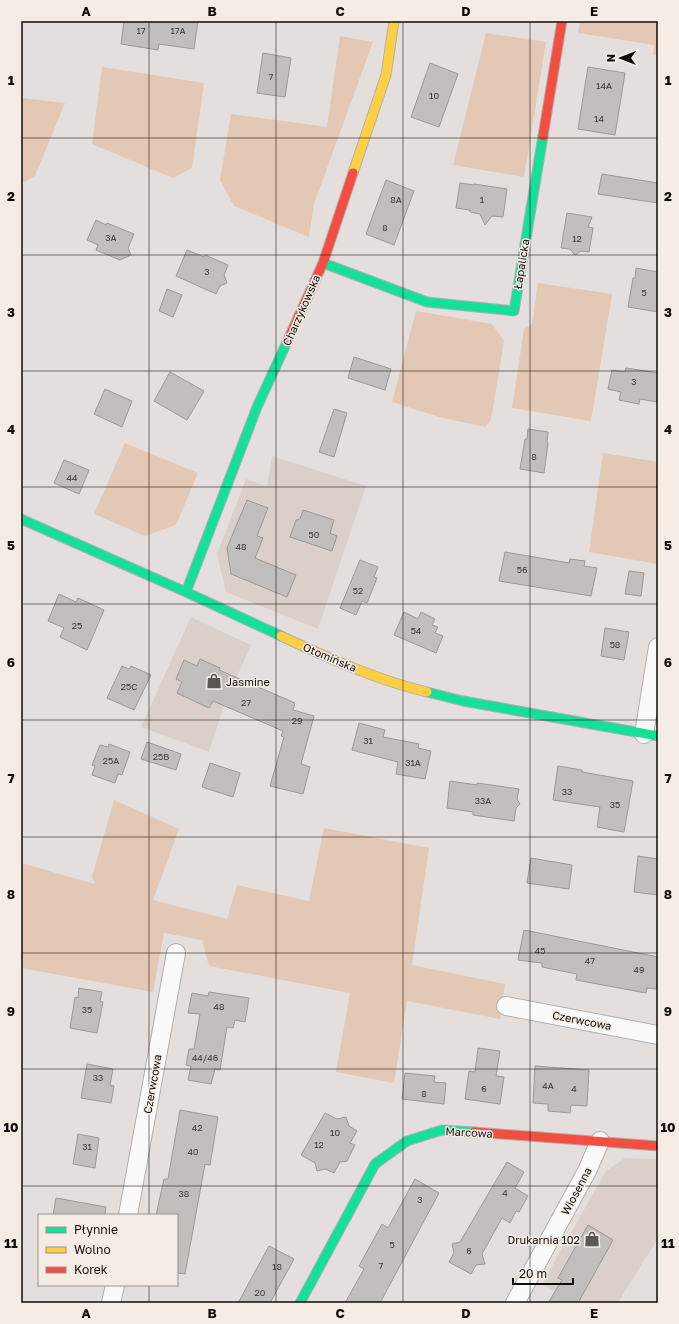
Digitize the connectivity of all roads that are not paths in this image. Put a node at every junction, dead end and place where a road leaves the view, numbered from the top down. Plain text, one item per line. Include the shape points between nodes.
1 (394, 21) edge
2 (562, 21) edge
3 (323, 263) junction
4 (21, 519) edge
5 (186, 592) junction
6 (658, 647) edge
7 (651, 735) edge
8 (176, 953) dead end
9 (506, 1006) dead end
10 (658, 1035) edge
11 (600, 1141) junction
12 (658, 1146) edge
13 (128, 1214) edge
14 (115, 1286) edge
15 (111, 1303) edge
16 (300, 1303) edge
17 (515, 1303) edge

1 - 3 street, Charzykowska via 386,75
2 - 3 street, Łapalicka via 514,311 426,302
3 - 5 street, Charzykowska via 257,407
4 - 5 street, Otomińska
5 - 7 street, Otomińska via 327,657 401,686 463,701
6 - 7 street
8 - 13 street, Czerwcowa
9 - 10 street, Czerwcowa
11 - 12 street, Marcowa
11 - 16 street, Marcowa via 442,1130 407,1141 375,1164
11 - 17 street, Wiosenna via 587,1171
14 - 15 street

